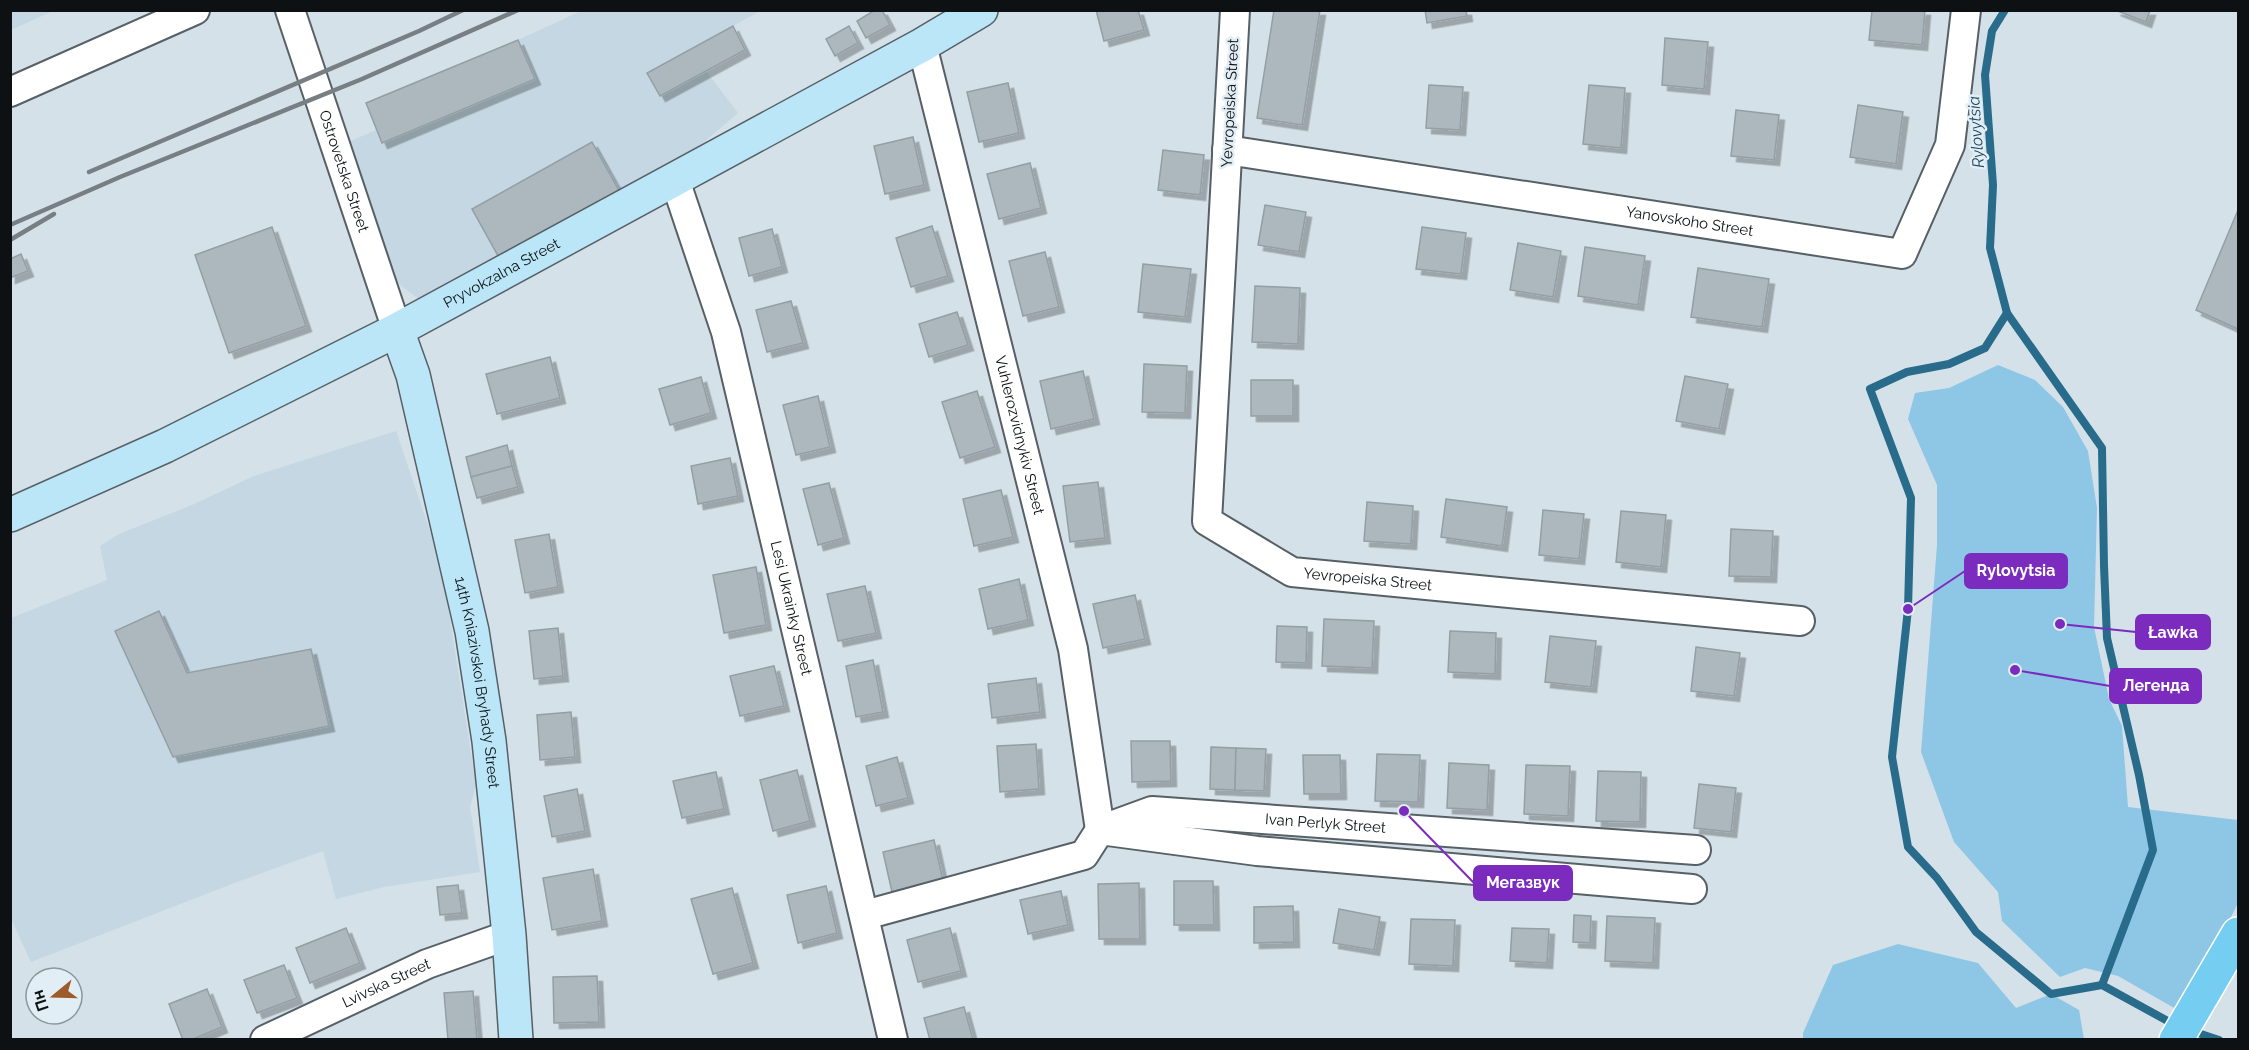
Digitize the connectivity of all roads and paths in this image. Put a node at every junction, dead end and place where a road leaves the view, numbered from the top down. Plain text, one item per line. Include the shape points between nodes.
1 (195, 10) edge
2 (290, 10) edge
3 (981, 10) edge
4 (1235, 10) edge
5 (1966, 10) edge
6 (922, 45) junction
7 (10, 92) edge
8 (1227, 150) junction
9 (675, 180) junction
10 (397, 330) junction
11 (10, 515) edge
12 (1800, 621) dead end
13 (1100, 830) junction
14 (1696, 850) dead end
15 (1692, 889) dead end
16 (865, 915) junction
17 (2238, 934) edge
18 (509, 935) junction
19 (265, 1040) edge
20 (516, 1040) edge
21 (893, 1040) edge
22 (2176, 1040) edge

1 - 7 street
2 - 10 street, Ostrovetska Street
3 - 6 street, Pryvokzalna Street
4 - 8 street, Yevropeiska Street
5 - 8 street, Yanovskoho Street via 1950,145 1902,254
6 - 9 street, Pryvokzalna Street
6 - 13 street, Vuhlerozvidnykiv Street via 1073,649
8 - 12 street, Yevropeiska Street via 1207,521 1292,572
9 - 10 street, Pryvokzalna Street
9 - 16 street, Lesi Ukrainky Street via 726,332
10 - 11 street, Pryvokzalna Street via 165,446
10 - 18 street, 14th Kniazivskoi Bryhady Street via 413,375 472,631 489,741
13 - 14 street, Ivan Perlyk Street via 1152,811
13 - 15 street via 1257,851
13 - 16 street via 1084,855
16 - 21 street, Lesi Ukrainky Street
17 - 22 main road
18 - 19 street, Lvivska Street via 427,964
18 - 20 street, 14th Kniazivskoi Bryhady Street

